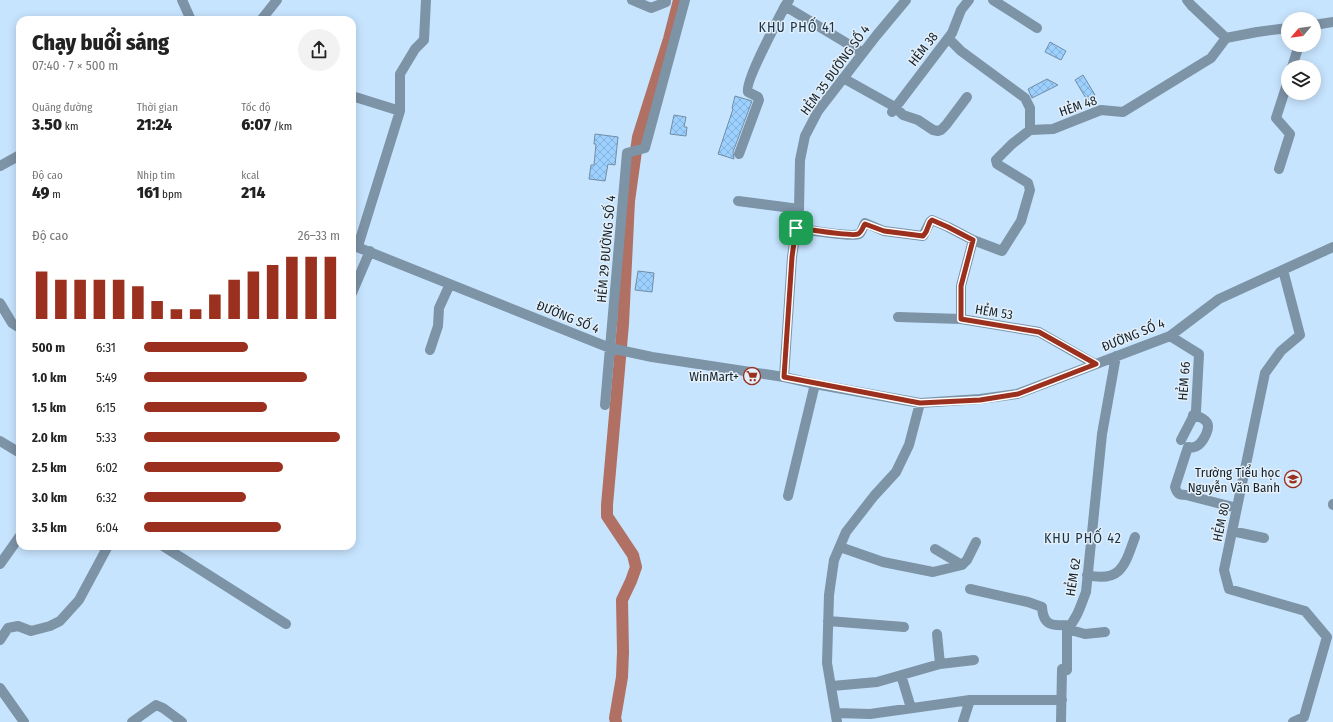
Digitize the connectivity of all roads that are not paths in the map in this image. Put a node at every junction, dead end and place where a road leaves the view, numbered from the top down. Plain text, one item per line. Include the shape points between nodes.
1 (182, 0) edge
2 (277, 0) edge
3 (426, 0) edge
4 (632, 0) edge
5 (666, 0) edge
6 (685, 0) edge
7 (906, 0) edge
8 (969, 0) edge
9 (993, 0) edge
10 (1187, 0) edge
11 (787, 3) edge
12 (189, 16) edge
13 (264, 16) edge
14 (1333, 22) edge
15 (1321, 24) edge
16 (1037, 28) dead end
17 (1281, 29) edge
18 (948, 38) junction
19 (1226, 38) junction
20 (863, 53) junction
21 (843, 78) junction
22 (356, 97) edge
23 (967, 97) dead end
24 (1282, 100) edge
25 (893, 109) junction
26 (400, 111) junction
27 (1030, 130) junction
28 (739, 154) dead end
29 (16, 157) edge
30 (0, 166) edge
31 (1279, 169) dead end
32 (738, 201) dead end
33 (799, 209) junction
34 (796, 228) junction
35 (973, 240) junction
36 (356, 243) edge
37 (356, 246) edge
38 (1333, 247) edge
39 (370, 251) junction
40 (1284, 270) junction
41 (356, 284) edge
42 (450, 284) junction
43 (0, 303) edge
44 (898, 317) dead end
45 (961, 319) junction
46 (16, 326) edge
47 (1170, 336) junction
48 (610, 348) junction
49 (430, 350) dead end
50 (1116, 356) junction
51 (1096, 364) junction
52 (784, 377) junction
53 (815, 384) junction
54 (920, 403) junction
55 (605, 405) dead end
56 (1194, 415) junction
57 (1181, 440) dead end
58 (0, 441) edge
59 (16, 451) edge
60 (788, 496) dead end
61 (1237, 508) junction
62 (1232, 531) junction
63 (1135, 537) dead end
64 (1264, 538) dead end
65 (16, 542) edge
66 (976, 542) dead end
67 (840, 547) junction
68 (935, 549) dead end
69 (106, 550) edge
70 (169, 550) edge
71 (0, 564) edge
72 (962, 565) junction
73 (1088, 575) junction
74 (970, 589) dead end
75 (828, 621) junction
76 (286, 624) dead end
77 (4, 626) edge
78 (904, 627) dead end
79 (1069, 627) junction
80 (1105, 632) dead end
81 (936, 634) dead end
82 (0, 640) edge
83 (974, 660) dead end
84 (940, 664) junction
85 (901, 675) junction
86 (832, 686) junction
87 (0, 688) edge
88 (970, 700) junction
89 (1062, 700) junction
90 (911, 708) junction
91 (837, 717) edge
92 (24, 722) edge
93 (132, 722) edge
94 (182, 722) edge
95 (963, 722) edge
96 (1061, 722) edge
97 (1293, 722) edge

1 - 12 street
2 - 13 street
3 - 26 street via 424,40 415,49 400,74
4 - 5 street via 651,8
6 - 48 street, HẺM 29 ĐƯỜNG SỐ 4 via 645,148 627,153
7 - 20 street, HẺM 35 ĐƯỜNG SỐ 4
8 - 18 street, HẺM 38 via 961,10
9 - 16 street
10 - 19 street
11 - 20 street
11 - 28 street via 747,87 748,92 759,100
14 - 15 street
17 - 19 street
18 - 25 street, HẺM 38
18 - 27 street via 961,51 1025,98 1030,108
19 - 27 street, HẺM 48 via 1211,58 1123,112 1101,110 1053,129
20 - 21 street, HẺM 35 ĐƯỜNG SỐ 4
21 - 25 street
21 - 33 street, HẺM 35 ĐƯỜNG SỐ 4 via 818,112 805,136 800,160
22 - 26 street
23 - 25 street via 946,125 938,131
24 - 31 street via 1276,118 1290,134
26 - 36 street
27 - 35 street via 996,160 997,164 1028,183 1030,190 1021,222 1002,251
29 - 30 street
32 - 33 street
33 - 34 street, HẺM 35 ĐƯỜNG SỐ 4
34 - 35 street via 857,234 865,224 884,231 923,236 932,220
34 - 52 street, HẺM 35 ĐƯỜNG SỐ 4
35 - 45 street, HẺM 53 via 961,286
37 - 39 street, ĐƯỜNG SỐ 4
38 - 40 street, ĐƯỜNG SỐ 4
39 - 41 street
39 - 42 street, ĐƯỜNG SỐ 4
40 - 47 street, ĐƯỜNG SỐ 4 via 1219,299
40 - 61 street, HẺM 80 via 1300,335 1281,351 1265,373
42 - 48 street, ĐƯỜNG SỐ 4
42 - 49 street via 439,308 438,326
43 - 46 street
44 - 45 street
45 - 51 street, HẺM 53 via 1039,332
47 - 50 street, ĐƯỜNG SỐ 4
47 - 56 street, HẺM 66 via 1199,354
48 - 52 street, ĐƯỜNG SỐ 4
48 - 55 street, HẺM 29 ĐƯỜNG SỐ 4
50 - 51 street, ĐƯỜNG SỐ 4
50 - 73 street, HẺM 62 via 1102,434
51 - 54 street, ĐƯỜNG SỐ 4 via 1018,394 980,400
52 - 53 street, ĐƯỜNG SỐ 4
53 - 54 street, ĐƯỜNG SỐ 4
53 - 60 street
54 - 67 street via 909,445 896,472 846,532
56 - 57 street, HẺM 66
56 - 61 street via 1203,419 1208,427 1199,444 1188,447 1175,487 1176,492
58 - 59 street
61 - 62 street, HẺM 80
62 - 64 street
62 - 97 street, HẺM 80 via 1224,570 1229,589 1305,611 1327,637 1304,717
63 - 73 street via 1123,567 1116,573 1100,577
65 - 71 street
66 - 72 street
67 - 72 street via 883,562 933,572
67 - 75 street via 834,560
68 - 72 street
69 - 77 street via 79,600 60,620 50,626 31,631 18,626
70 - 76 street
73 - 79 street, HẺM 62 via 1086,592 1079,611
74 - 79 street via 1042,607 1044,617 1050,624
75 - 78 street
75 - 86 street via 827,662
77 - 82 street
79 - 80 street via 1085,634
79 - 89 street, HẺM 62 via 1066,670 1062,669
81 - 84 street
83 - 84 street
84 - 85 street
85 - 86 street via 877,682
85 - 90 street
86 - 91 street
87 - 92 street
88 - 89 street
88 - 90 street
88 - 95 street
89 - 96 street, HẺM 62
90 - 91 street
93 - 94 street via 156,705

